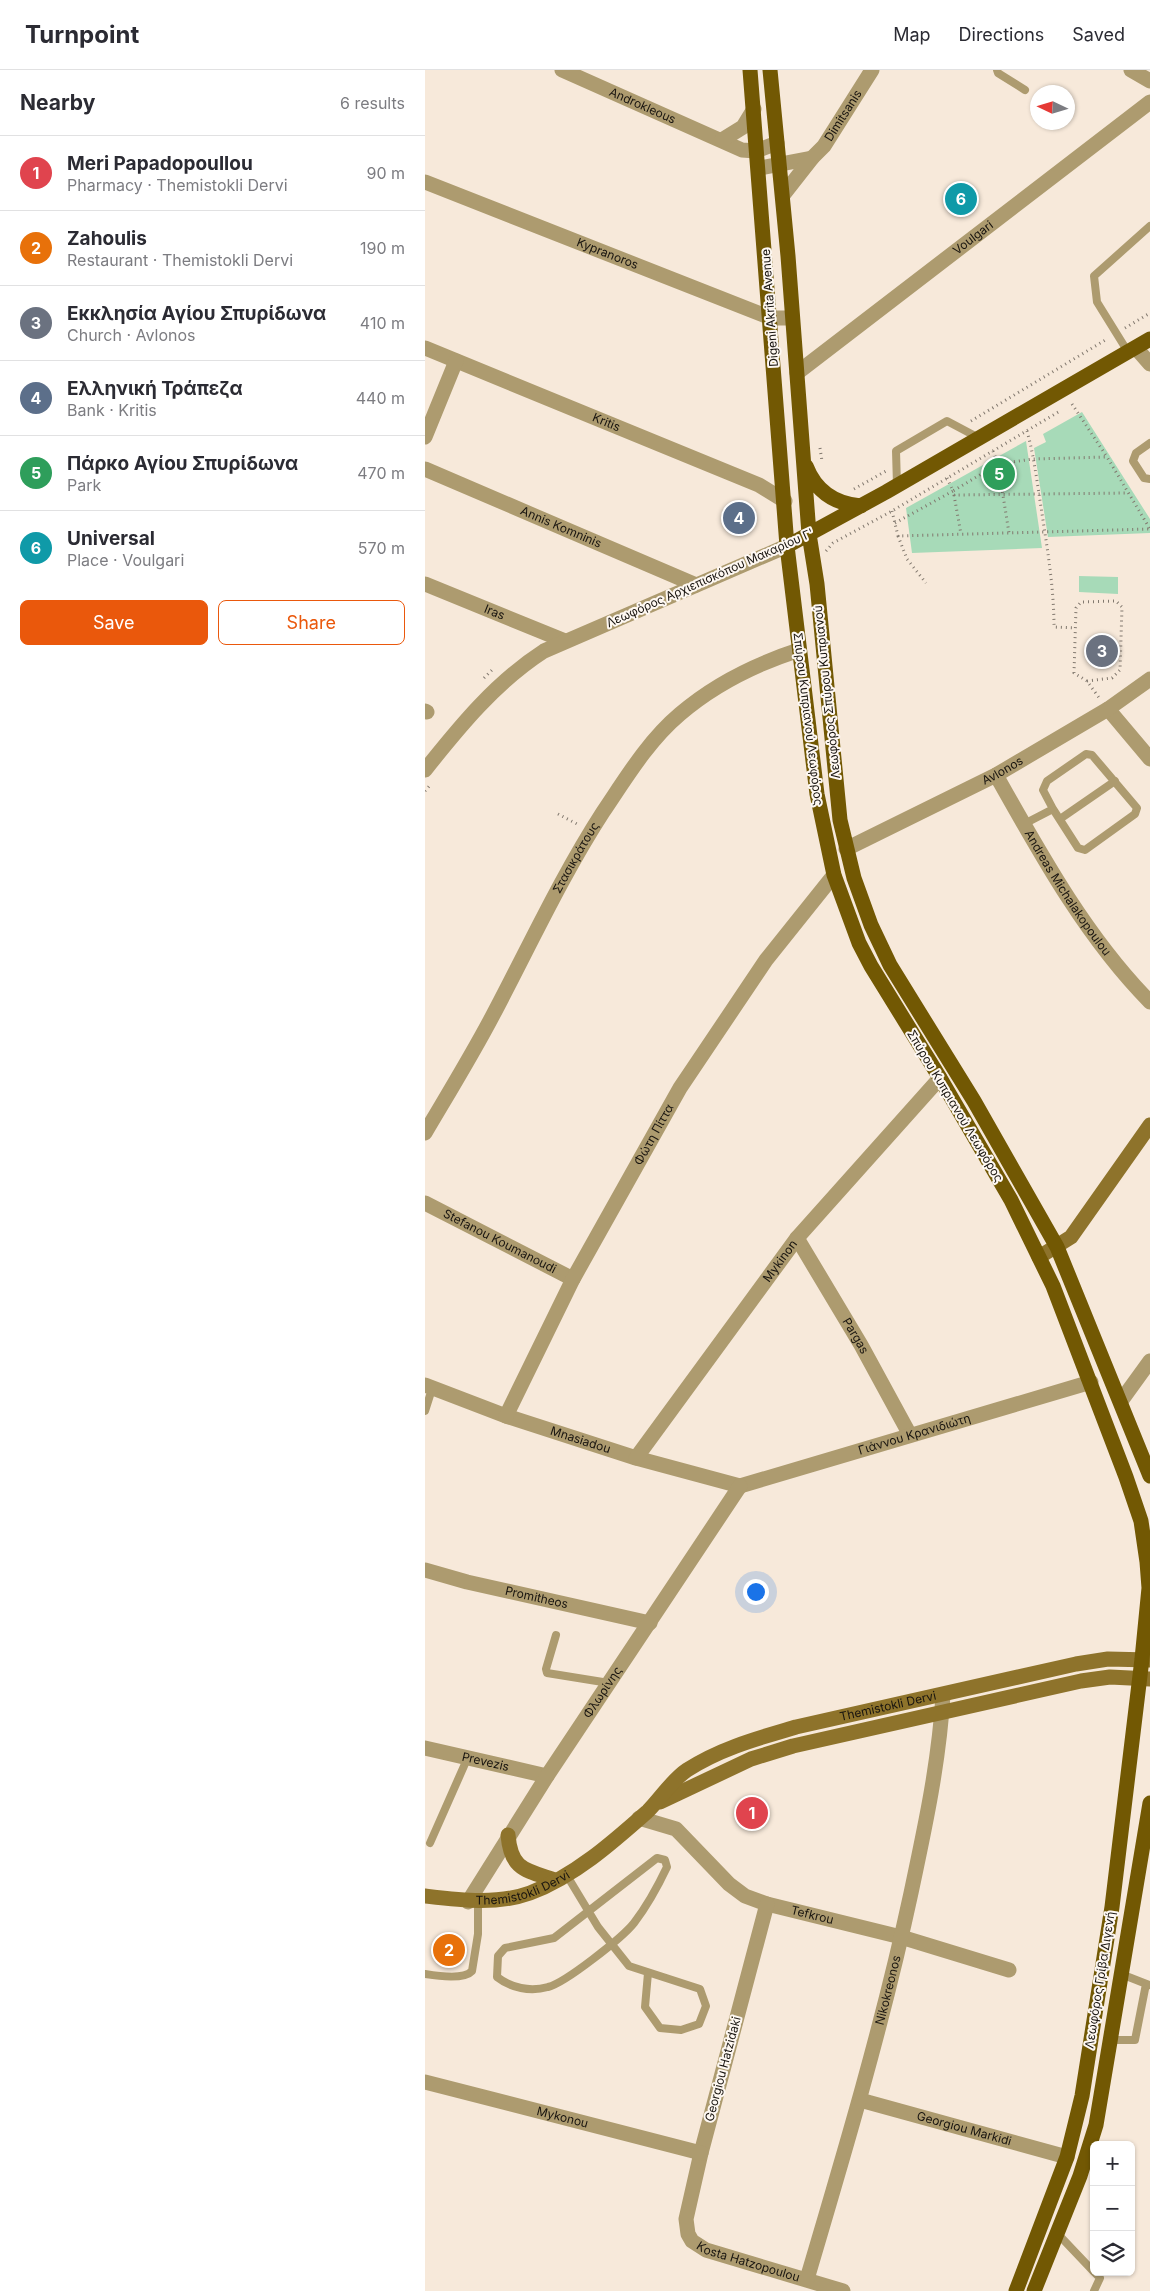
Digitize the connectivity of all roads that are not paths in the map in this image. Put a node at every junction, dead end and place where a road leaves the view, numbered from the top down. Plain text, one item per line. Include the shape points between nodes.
1 (562, 70) edge
2 (750, 70) edge
3 (770, 70) edge
4 (872, 70) edge
5 (997, 70) edge
6 (1131, 70) edge
7 (1150, 80) edge
8 (1025, 90) dead end
9 (1150, 102) edge
10 (754, 109) junction
11 (722, 140) junction
12 (777, 143) junction
13 (756, 151) junction
14 (812, 158) junction
15 (780, 164) junction
16 (759, 168) junction
17 (425, 182) edge
18 (783, 195) junction
19 (1150, 226) edge
20 (771, 318) junction
21 (792, 318) junction
22 (1150, 339) edge
23 (425, 348) edge
24 (1132, 350) junction
25 (456, 361) junction
26 (1150, 364) edge
27 (797, 373) junction
28 (425, 437) edge
29 (979, 438) junction
30 (1150, 443) edge
31 (802, 453) junction
32 (425, 469) edge
33 (1150, 479) edge
34 (897, 485) junction
35 (785, 501) junction
36 (861, 506) junction
37 (809, 534) junction
38 (787, 546) junction
39 (425, 584) edge
40 (696, 585) junction
41 (559, 639) junction
42 (799, 650) junction
43 (1150, 679) edge
44 (1108, 709) junction
45 (1150, 759) edge
46 (425, 770) edge
47 (996, 775) junction
48 (1115, 780) junction
49 (1053, 809) junction
50 (1059, 819) junction
51 (1024, 824) junction
52 (846, 849) junction
53 (834, 875) junction
54 (1150, 1002) edge
55 (941, 1078) junction
56 (1150, 1125) edge
57 (425, 1133) edge
58 (425, 1203) edge
59 (797, 1238) junction
60 (1057, 1247) junction
61 (1039, 1256) junction
62 (573, 1279) junction
63 (1150, 1361) edge
64 (1091, 1382) junction
65 (428, 1386) edge
66 (1121, 1401) junction
67 (425, 1411) edge
68 (506, 1416) junction
69 (910, 1434) junction
70 (636, 1458) junction
71 (1150, 1475) edge
72 (740, 1486) junction
73 (425, 1570) edge
74 (649, 1623) junction
75 (556, 1635) dead end
76 (1146, 1660) edge
77 (1145, 1678) edge
78 (609, 1683) junction
79 (943, 1695) junction
80 (942, 1713) junction
81 (425, 1748) edge
82 (467, 1758) junction
83 (547, 1776) junction
84 (1150, 1803) edge
85 (654, 1805) junction
86 (639, 1818) junction
87 (509, 1835) junction
88 (430, 1843) dead end
89 (560, 1877) junction
90 (425, 1896) edge
91 (473, 1901) junction
92 (767, 1904) junction
93 (589, 1912) junction
94 (901, 1937) junction
95 (613, 1945) junction
96 (1009, 1970) dead end
97 (648, 1972) junction
98 (425, 1974) edge
99 (1121, 1974) junction
100 (1148, 1985) edge
101 (1110, 2040) junction
102 (425, 2082) edge
103 (860, 2100) junction
104 (701, 2153) junction
105 (1067, 2157) junction
106 (688, 2234) joint
107 (1057, 2234) junction
108 (1090, 2268) edge
109 (1098, 2276) edge
110 (807, 2279) junction
111 (843, 2291) edge
112 (1016, 2291) edge
113 (1034, 2291) edge
114 (1094, 2291) edge

1 - 11 street, Androkleous
2 - 10 main road, Digeni Akrita Avenue
3 - 12 main road, Digeni Akrita Avenue
4 - 14 street, Dimitsanis via 824,146
5 - 8 lane
6 - 7 street
9 - 27 street, Voulgari
10 - 11 street via 743,127
10 - 13 main road, Digeni Akrita Avenue
11 - 13 street, Androkleous via 742,150
12 - 13 street
12 - 15 main road, Digeni Akrita Avenue
13 - 16 main road, Digeni Akrita Avenue
14 - 15 street
14 - 18 street, Dimitsanis
15 - 16 street
15 - 18 main road, Digeni Akrita Avenue
16 - 20 main road, Digeni Akrita Avenue
17 - 20 street, Kypranoros
18 - 21 main road, Digeni Akrita Avenue
19 - 24 lane via 1094,276 1097,302 1116,333
20 - 21 street, Kypranoros
20 - 35 main road, Digeni Akrita Avenue
21 - 27 main road, Digeni Akrita Avenue
22 - 24 main road, Λεωφόρος Αρχιεπισκόπου Μακαρίου Γ'
23 - 25 street, Kritis
24 - 26 street
24 - 29 main road, Λεωφόρος Αρχιεπισκόπου Μακαρίου Γ'
25 - 28 street
25 - 35 street, Kritis via 759,485
27 - 31 main road, Digeni Akrita Avenue
29 - 34 main road, Λεωφόρος Αρχιεπισκόπου Μακαρίου Γ'
29 - 34 lane via 947,422 905,446 896,452
30 - 33 lane via 1136,453 1133,461 1144,478
31 - 36 main road via 811,479 831,498
31 - 37 main road, Digeni Akrita Avenue
32 - 40 street, Annis Komninis
34 - 36 main road, Λεωφόρος Αρχιεπισκόπου Μακαρίου Γ'
35 - 38 main road, Digeni Akrita Avenue
36 - 37 main road, Λεωφόρος Αρχιεπισκόπου Μακαρίου Γ'
37 - 38 main road, Λεωφόρος Αρχιεπισκόπου Μακαρίου Γ'
37 - 52 main road, Λεωφόρος Σπύρου Κυπριανού via 817,584 835,778
38 - 40 street, Λεωφόρος Αρχιεπισκόπου Μακαρίου Γ'
38 - 42 main road, Σπύρου Κυπριανού Λεωφόρος
39 - 41 street, Iras
40 - 41 street, Λεωφόρος Αρχιεπισκόπου Μακαρίου Γ'
41 - 46 street, Λεωφόρος Αρχιεπισκόπου Μακαρίου Γ' via 503,682 454,733
42 - 53 main road, Σπύρου Κυπριανού Λεωφόρος via 821,821
42 - 57 street, Στασικράτους via 745,671 718,686 679,714 639,758 544,912 493,1014
43 - 44 street, Avlonos
44 - 45 street
44 - 47 street, Avlonos
47 - 51 street, Andreas Michalakopoulou
47 - 52 street, Avlonos
48 - 49 lane via 1092,755 1080,757 1045,785 1043,790
48 - 50 lane
48 - 50 lane via 1136,804 1135,814 1085,850 1078,848
49 - 50 lane
49 - 51 lane
51 - 54 street, Andreas Michalakopoulou via 1080,916 1119,969
52 - 60 main road, Σπύρου Κυπριανού Λεωφόρος via 853,878 890,965 974,1101
53 - 55 main road, Σπύρου Κυπριανού Λεωφόρος via 867,959
53 - 62 street, Φώτη Πίττα via 766,960 681,1088
55 - 59 street, Mykinon
55 - 61 main road, Σπύρου Κυπριανού Λεωφόρος
56 - 60 main road via 1077,1230
58 - 62 street, Stefanou Koumanoudi
59 - 69 street, Pargas
59 - 70 street, Mykinon
60 - 61 main road
60 - 66 main road, Σπύρου Κυπριανού Λεωφόρος
61 - 64 main road, Σπύρου Κυπριανού Λεωφόρος
62 - 68 street, Φώτη Πίττα
63 - 66 street
64 - 69 street, Γιάννου Κρανιδιώτη
64 - 76 main road, Σπύρου Κυπριανού Λεωφόρος via 1141,1521 1149,1588
65 - 67 lane
65 - 68 street, Mnasiadou
66 - 71 main road, Σπύρου Κυπριανού Λεωφόρος
68 - 70 street, Mnasiadou
69 - 72 street, Γιάννου Κρανιδιώτη
70 - 72 street, Mnasiadou
72 - 74 street, Φλωρίνης
73 - 74 street, Promitheos
74 - 78 street, Φλωρίνης
75 - 78 lane via 547,1672
76 - 77 main road, Λεωφόρος Γρίβα Διγενή
76 - 79 main road, Themistokli Dervi via 1108,1659 1076,1664
77 - 80 main road, Themistokli Dervi via 1110,1677 1081,1681
77 - 105 main road, Λεωφόρος Γρίβα Διγενή via 1082,2096
78 - 83 street, Φλωρίνης
79 - 80 street, Nikokreonos
79 - 85 main road, Themistokli Dervi via 796,1727 713,1755 685,1771
80 - 85 main road, Themistokli Dervi via 793,1746 751,1759
80 - 94 street, Nikokreonos via 931,1803
81 - 82 street, Prevezis
82 - 83 street, Prevezis
82 - 88 lane
83 - 87 street, Φλωρίνης
84 - 99 main road, Λεωφόρος Γρίβα Διγενή
85 - 86 main road, Themistokli Dervi
86 - 89 main road, Themistokli Dervi via 595,1854
86 - 92 street, Tefkrou via 676,1828 729,1884 745,1896
87 - 89 main road via 509,1852 515,1861 527,1870
87 - 91 street, Φλωρίνης
89 - 91 main road, Themistokli Dervi via 529,1893
89 - 93 lane
90 - 91 main road, Themistokli Dervi
91 - 98 lane via 477,1934 473,1971 461,1976
92 - 94 street, Tefkrou
92 - 104 street, Georgiou Hatzidaki
93 - 95 lane
93 - 95 lane via 657,1858 665,1860 667,1867 646,1904
93 - 95 lane via 554,1938 505,1948 498,1956 497,1977 508,1985 526,1989 549,1987
94 - 96 street, Tefkrou
94 - 103 street, Nikokreonos
95 - 97 lane via 629,1966
97 - 97 lane via 700,1990 706,2006 699,2024 681,2030 660,2028 645,2007
99 - 100 lane
99 - 101 main road, Λεωφόρος Γρίβα Διγενή
100 - 101 lane via 1135,2040
101 - 107 main road, Λεωφόρος Γρίβα Διγενή via 1096,2125
102 - 104 street, Mykonou
103 - 105 street, Georgiou Markidi
103 - 110 street, Nikokreonos
104 - 106 street, Georgiou Hatzidaki via 686,2219
105 - 112 main road, Λεωφόρος Γρίβα Διγενή
106 - 110 street, Kosta Hatzopoulou via 692,2241 706,2250
107 - 108 lane
107 - 113 main road, Λεωφόρος Γρίβα Διγενή
109 - 114 lane
110 - 111 street, Kosta Hatzopoulou

